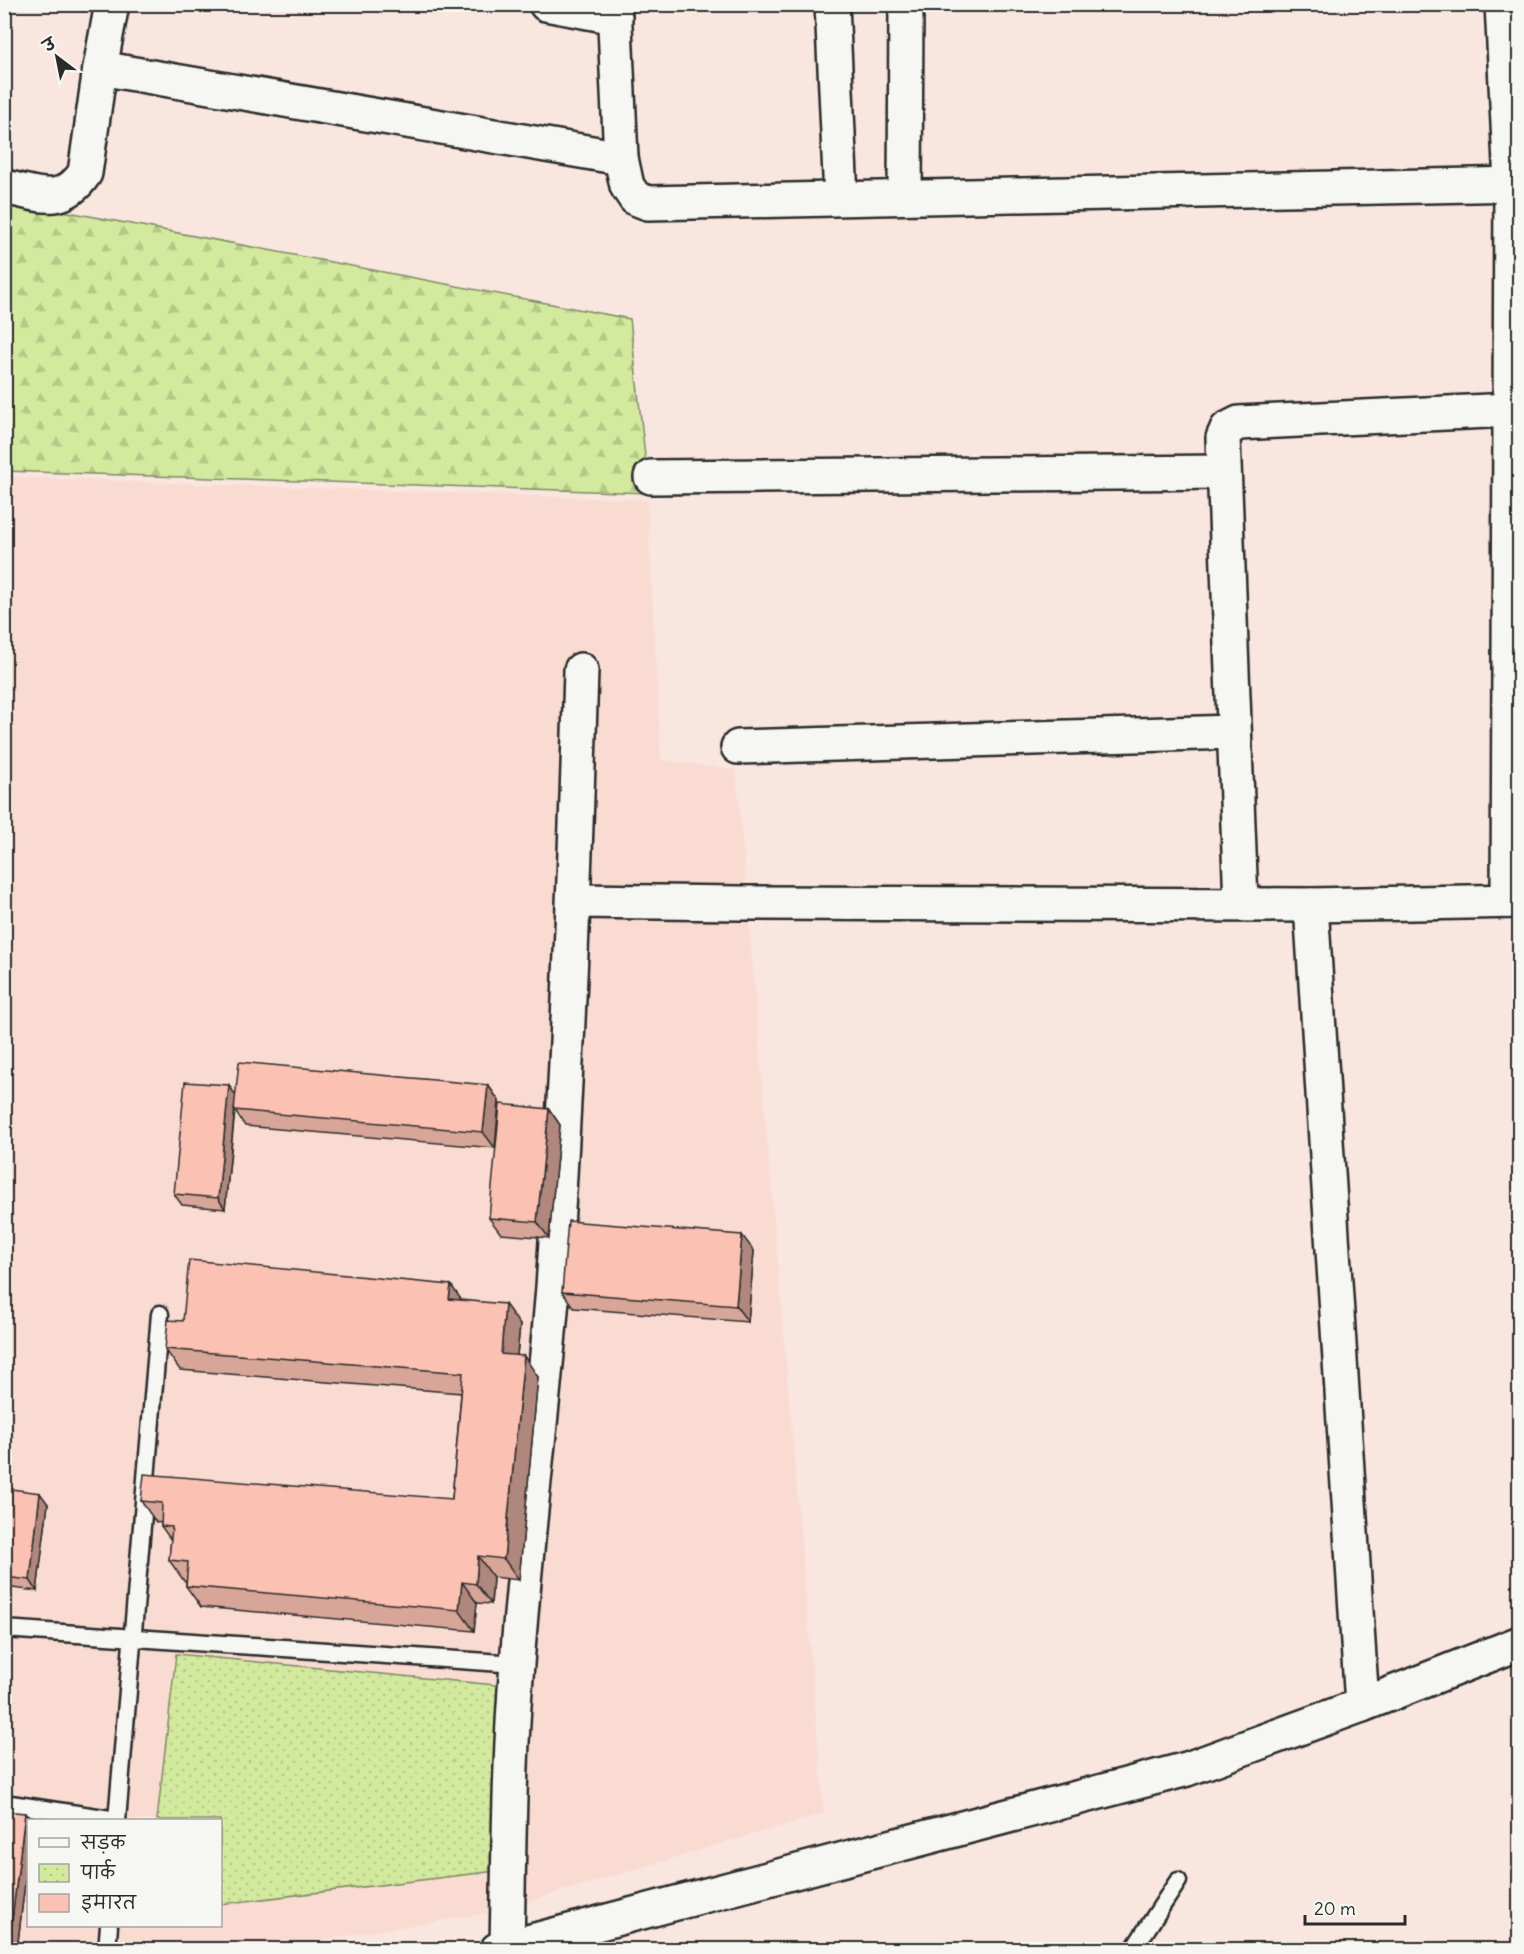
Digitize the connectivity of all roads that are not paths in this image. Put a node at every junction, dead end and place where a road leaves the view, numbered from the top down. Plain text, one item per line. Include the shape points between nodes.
1 (112, 4) edge
2 (546, 4) edge
3 (832, 4) edge
4 (906, 4) edge
5 (1502, 4) edge
6 (614, 11) edge
7 (100, 68) junction
8 (621, 158) junction
9 (1515, 184) edge
10 (4, 187) edge
11 (841, 198) junction
12 (904, 198) junction
13 (1510, 410) junction
14 (1224, 472) junction
15 (651, 477) dead end
16 (581, 670) dead end
17 (1234, 732) junction
18 (738, 747) dead end
19 (574, 901) junction
20 (1514, 901) edge
21 (1240, 903) junction
22 (1311, 905) junction
23 (160, 1314) dead end
24 (4, 1629) edge
25 (132, 1639) junction
26 (1520, 1642) edge
27 (517, 1664) junction
28 (1362, 1705) junction
29 (4, 1803) edge
30 (110, 1819) edge
31 (117, 1819) edge
32 (1178, 1881) dead end
33 (109, 1927) edge
34 (502, 1948) edge
35 (107, 1950) edge
36 (1133, 1950) edge

1 - 7 street
2 - 6 street
3 - 11 street
4 - 12 street
5 - 9 street
6 - 8 street
7 - 8 street
7 - 10 street via 85,173 77,186 64,194 48,196
8 - 11 street via 634,198 648,203
9 - 12 street
9 - 13 street
11 - 12 street
13 - 14 street via 1239,423 1227,429 1223,438
13 - 20 street
14 - 15 street
14 - 17 street
16 - 19 street
17 - 18 street
17 - 21 street
19 - 21 street
19 - 27 street via 552,1290
20 - 22 street
21 - 22 street
22 - 28 street
23 - 25 lane
24 - 25 lane
25 - 27 lane
25 - 31 lane
26 - 28 street
27 - 34 street
28 - 34 street via 1186,1769
29 - 30 lane
32 - 36 lane
33 - 35 lane

